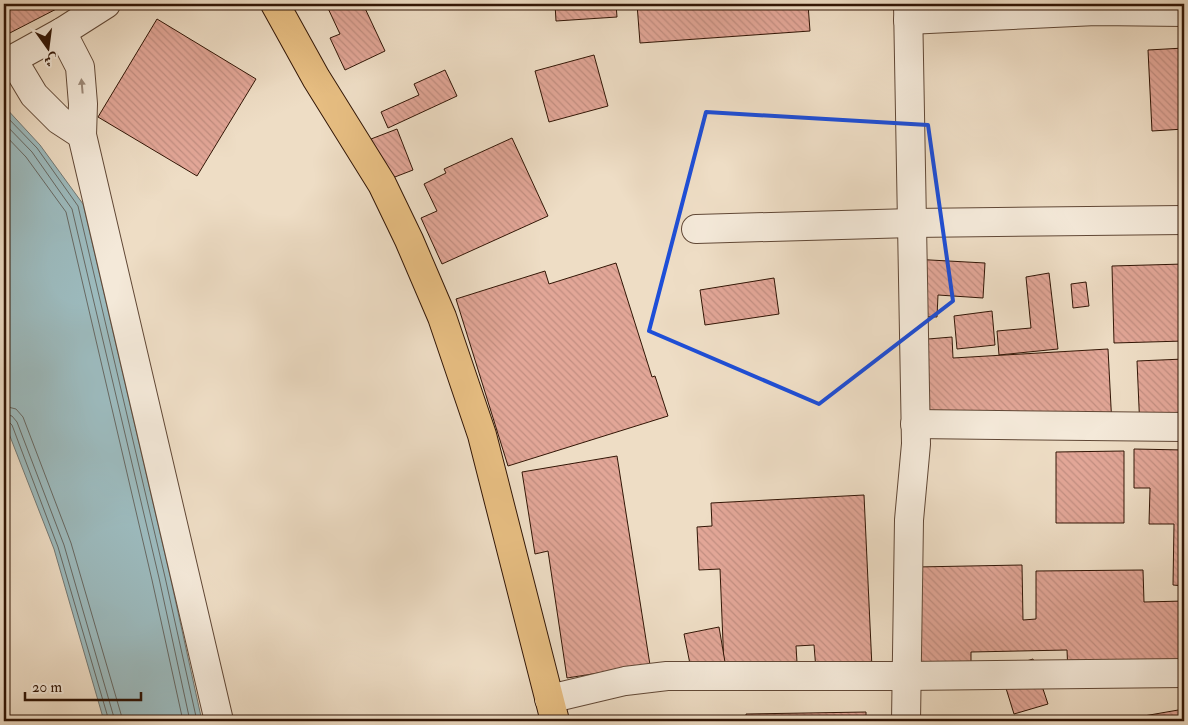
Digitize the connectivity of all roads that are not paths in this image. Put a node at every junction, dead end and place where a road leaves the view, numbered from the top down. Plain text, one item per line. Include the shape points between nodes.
1 (106, 4) edge
2 (275, 4) edge
3 (908, 12) edge
4 (1184, 12) edge
5 (62, 32) junction
6 (8, 62) edge
7 (82, 135) junction
8 (1184, 220) edge
9 (912, 223) junction
10 (696, 229) dead end
11 (915, 424) junction
12 (1184, 427) edge
13 (1184, 673) edge
14 (906, 676) junction
15 (552, 710) edge
16 (219, 721) edge
17 (906, 721) edge

1 - 5 street
2 - 15 main road via 316,78 382,184 442,317 482,435
3 - 4 street
3 - 9 street
5 - 6 street
7 -> 5 street via 80,68
6 - 7 street via 59,120
7 - 16 street
8 - 9 street
9 - 10 street
9 - 11 street
11 - 12 street
11 - 14 street via 909,520
13 - 14 street
14 - 15 street via 667,676 625,681
14 - 17 street

